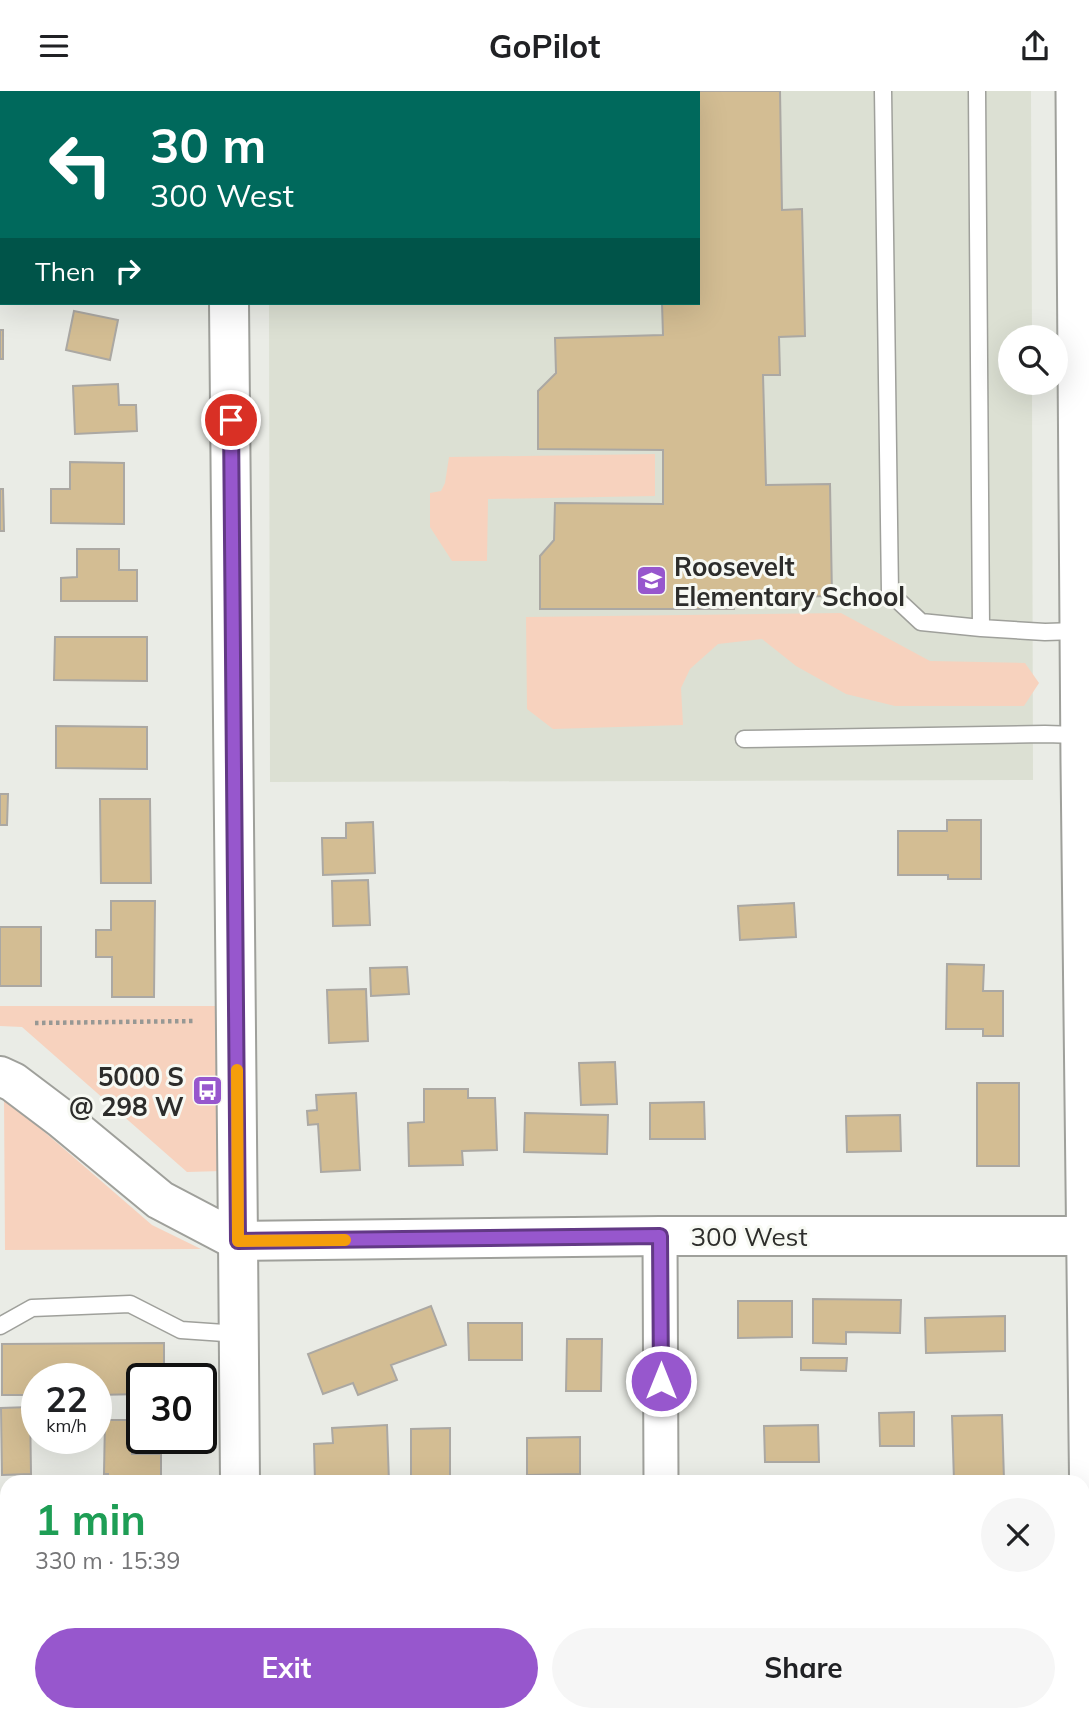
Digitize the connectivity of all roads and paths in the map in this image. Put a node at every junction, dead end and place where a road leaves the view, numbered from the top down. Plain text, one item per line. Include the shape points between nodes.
1 (883, 91) edge
2 (977, 91) edge
3 (1073, 91) edge
4 (229, 305) edge
5 (981, 628) junction
6 (1077, 631) junction
7 (1078, 735) junction
8 (744, 739) dead end
9 (196, 1021) dead end
10 (35, 1023) dead end
11 (0, 1076) edge
12 (660, 1236) junction
13 (1086, 1236) edge
14 (238, 1241) junction
15 (0, 1326) edge
16 (239, 1334) junction
17 (240, 1475) edge
18 (661, 1475) edge
19 (1087, 1475) edge

1 - 5 lane via 890,593 921,622
2 - 5 lane
3 - 6 street
4 - 14 main road
5 - 6 lane
6 - 7 street
7 - 8 lane
7 - 13 street
9 - 10 path
11 - 14 main road, 300 West via 160,1200
12 - 13 main road, 300 West
12 - 14 main road, 300 West
12 - 18 street
13 - 19 street
14 - 16 main road
15 - 16 lane via 32,1308 130,1304 181,1329
16 - 17 main road

